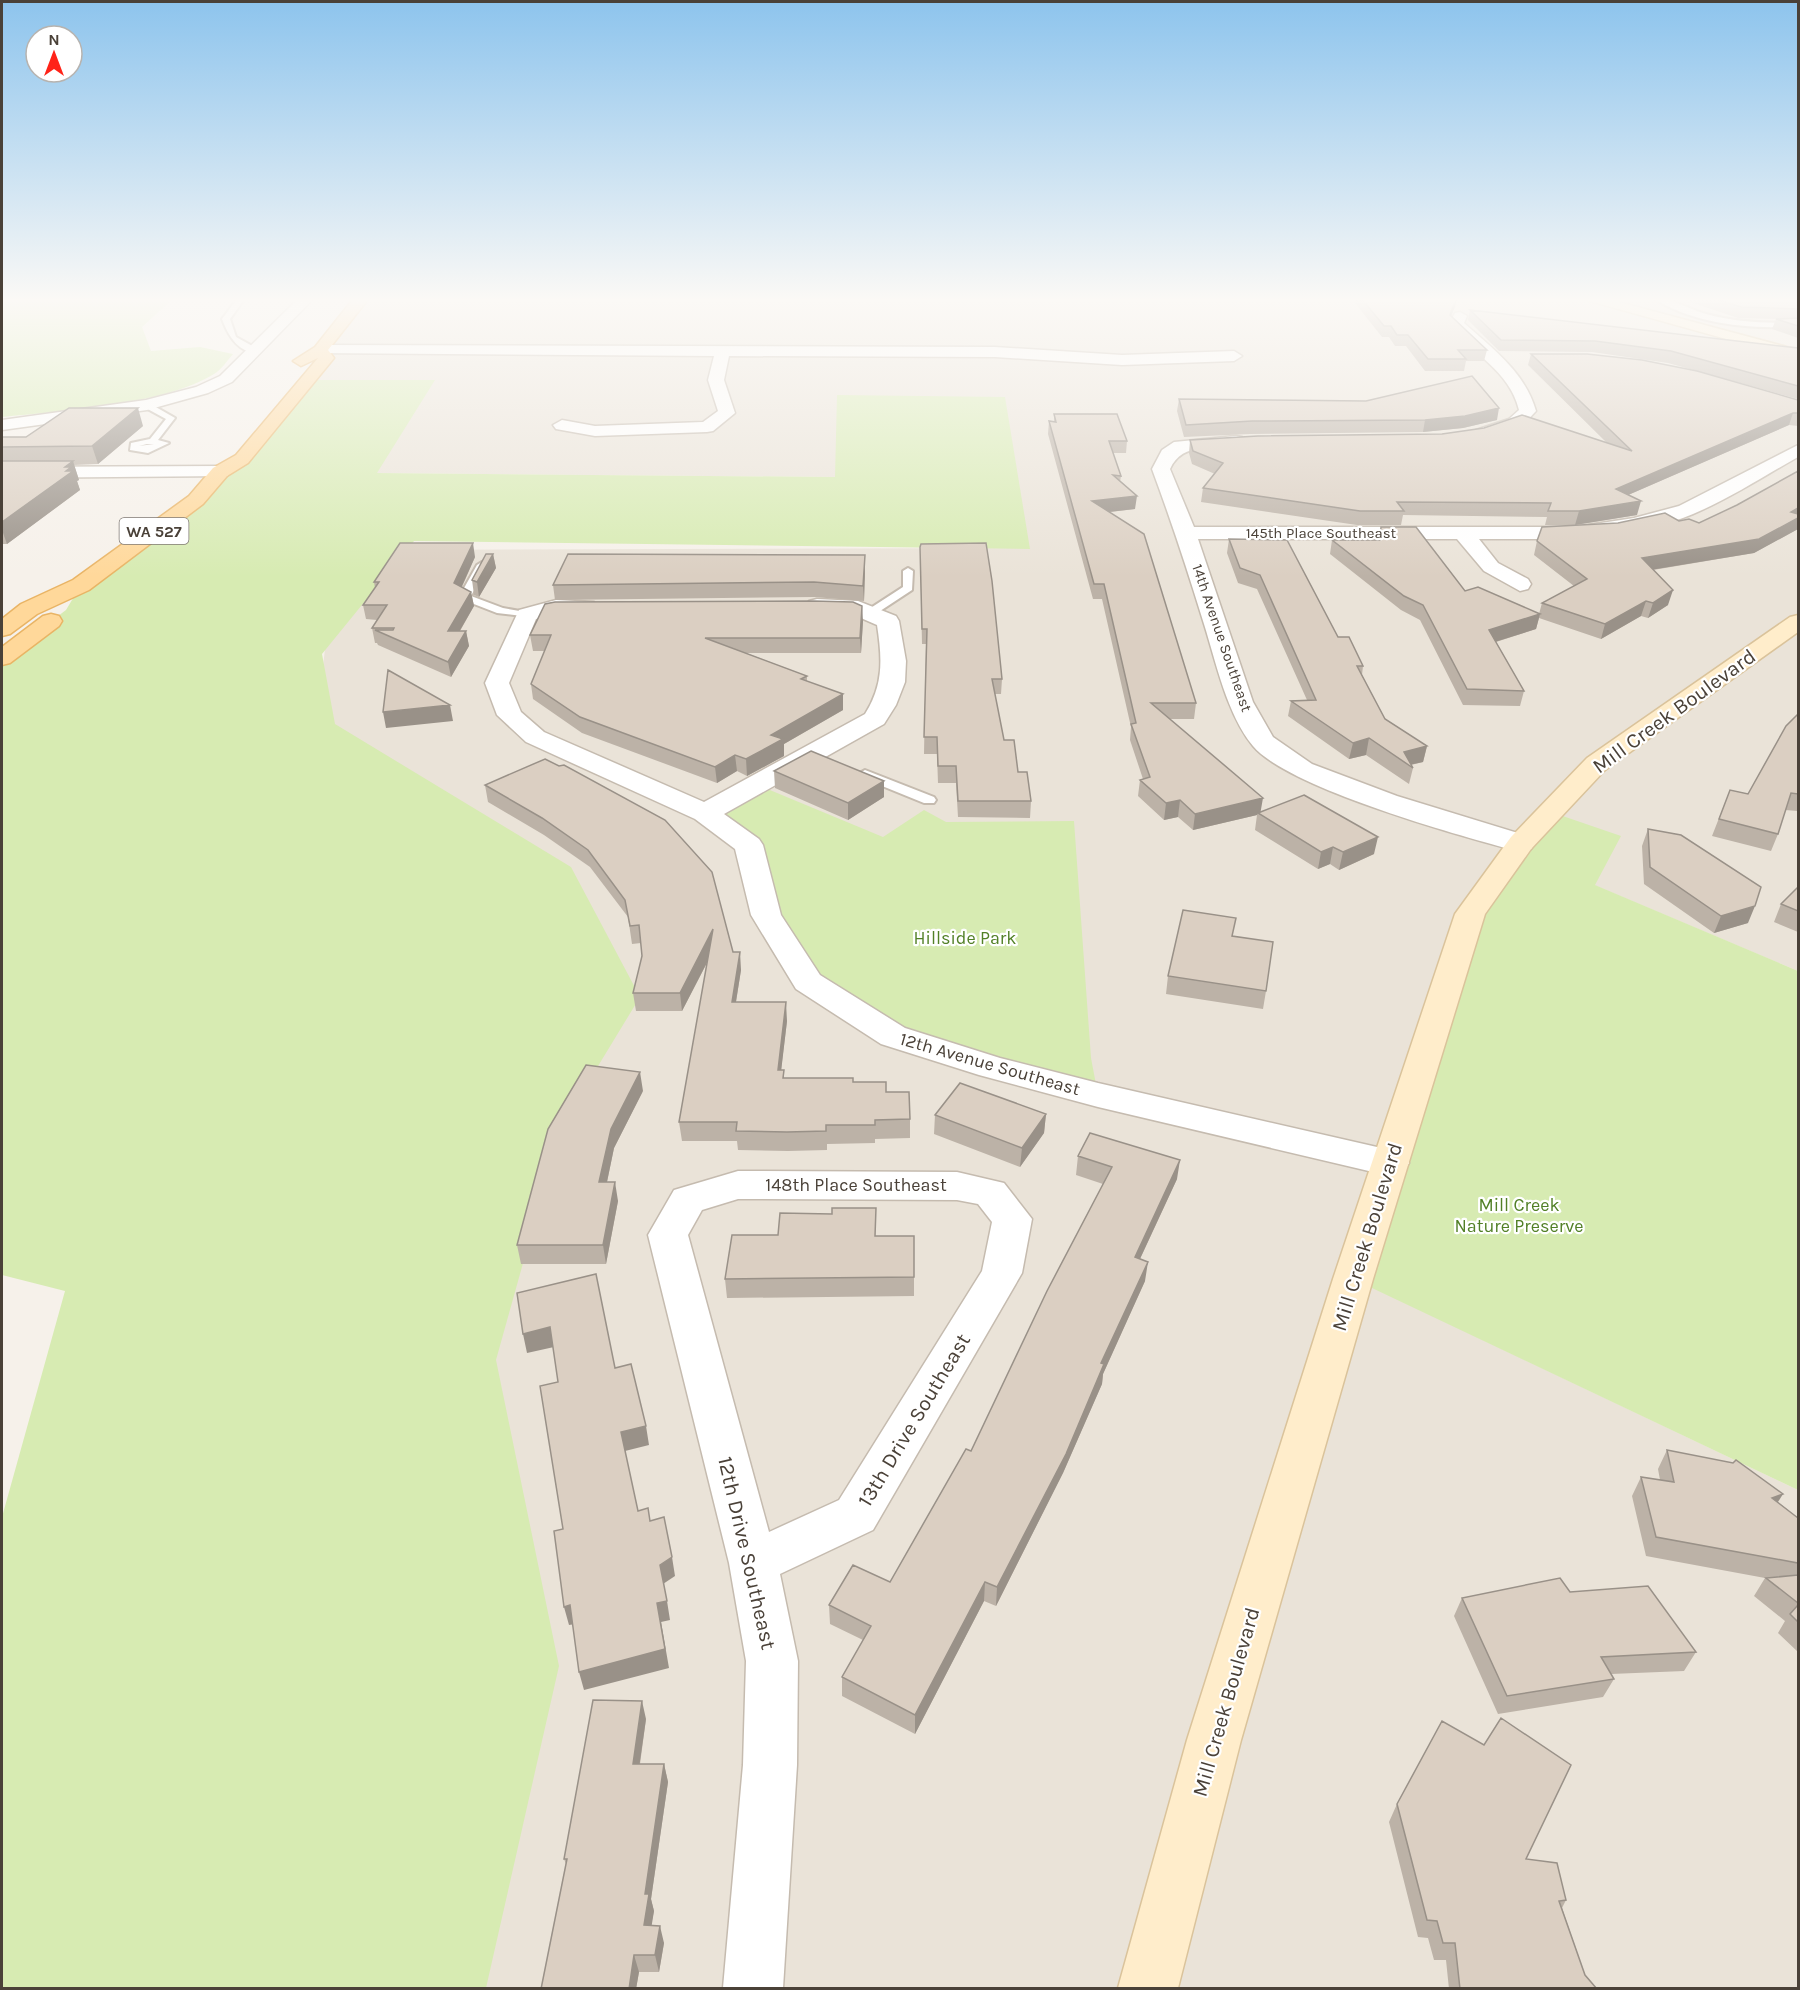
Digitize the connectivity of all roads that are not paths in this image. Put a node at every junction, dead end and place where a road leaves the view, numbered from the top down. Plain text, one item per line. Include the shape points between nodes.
1 (195, 391) edge
2 (299, 391) edge
3 (720, 391) edge
4 (1522, 391) edge
5 (147, 405) junction
6 (2, 425) edge
7 (562, 425) dead end
8 (1463, 437) edge
9 (153, 440) dead end
10 (1257, 440) edge
11 (1798, 450) edge
12 (221, 451) dead end
13 (220, 472) junction
14 (2, 473) edge
15 (1186, 533) junction
16 (1463, 533) junction
17 (485, 559) edge
18 (908, 571) dead end
19 (1520, 584) dead end
20 (81, 585) junction
21 (790, 606) edge
22 (603, 607) edge
23 (864, 611) junction
24 (526, 615) junction
25 (1798, 622) edge
26 (2, 629) edge
27 (2, 657) edge
28 (856, 770) edge
29 (929, 800) dead end
30 (705, 813) junction
31 (1521, 843) junction
32 (1390, 1163) junction
33 (688, 1200) joint
34 (1012, 1220) joint
35 (753, 1563) junction
36 (753, 1989) edge
37 (1148, 1989) edge

1 - 5 street
2 - 13 main road, WA 527 via 242,459
3 - 7 street via 728,413 707,427 595,430
4 - 8 street via 1528,411 1515,423
5 - 6 street
5 - 9 lane via 171,418
10 - 15 street, 14th Avenue Southeast via 1180,446 1168,454 1161,469
11 - 16 street, 145th Place Southeast via 1686,510 1636,524 1575,533
12 - 13 main road via 214,459
13 - 14 street
13 - 20 main road, WA 527 via 196,500
15 - 16 street, 145th Place Southeast
15 - 31 street, 14th Avenue Southeast via 1241,702 1263,742 1303,770 1387,802
16 - 19 street via 1491,567
17 - 24 lane via 465,597 501,611
18 - 23 lane via 908,588
20 - 26 main road via 29,609
20 - 27 main road, WA 527 via 66,610
21 - 23 street
22 - 24 street via 556,607
23 - 30 street via 888,621 895,663 890,696 875,719 824,758
24 - 30 street, 12th Avenue Southeast via 497,683 510,715 535,737
25 - 31 street, Mill Creek Boulevard via 1596,764
28 - 29 lane
30 - 32 street, 12th Avenue Southeast via 749,845 766,915 808,982 893,1036 1088,1093
31 - 32 street, Mill Creek Boulevard via 1470,914
32 - 37 street, Mill Creek Boulevard via 1214,1740
33 - 34 street, 148th Place Southeast via 738,1185 957,1186 990,1192
33 - 35 street, 12th Drive Southeast via 668,1235
34 - 35 street, 13th Drive Southeast via 1002,1273 856,1515
35 - 36 street, 12th Drive Southeast via 772,1661 770,1765

